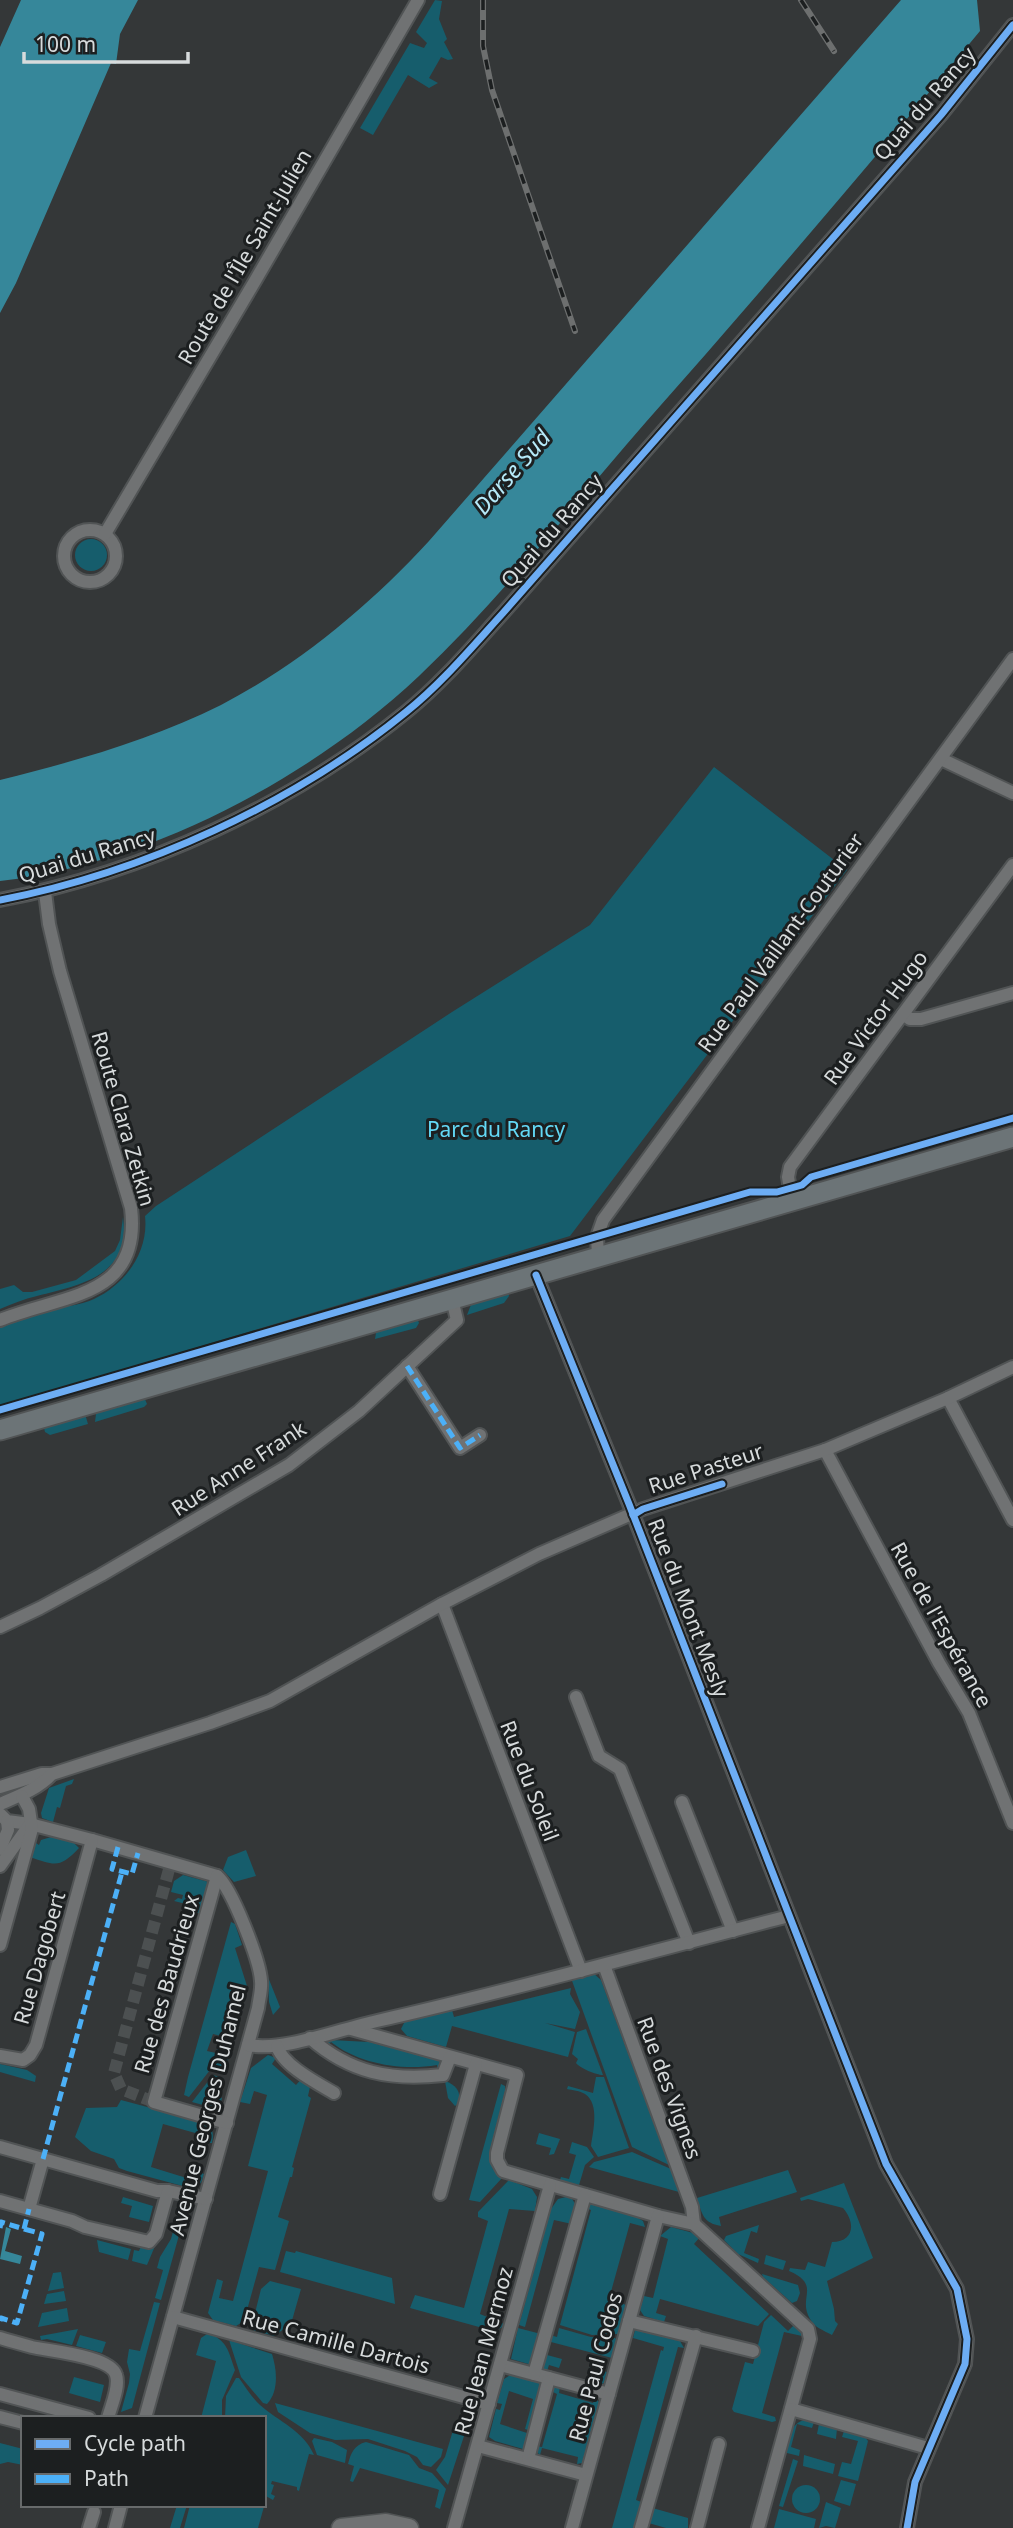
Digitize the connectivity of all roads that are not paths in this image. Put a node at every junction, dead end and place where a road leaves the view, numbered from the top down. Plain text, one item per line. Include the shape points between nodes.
1 (418, 0) edge
2 (1013, 25) edge
3 (1007, 45) edge
4 (105, 534) junction
5 (1013, 659) edge
6 (940, 759) junction
7 (1013, 793) edge
8 (1013, 865) edge
9 (45, 891) junction
10 (0, 900) edge
11 (1013, 993) edge
12 (903, 1014) junction
13 (1013, 1137) edge
14 (792, 1201) junction
15 (598, 1256) junction
16 (536, 1275) junction
17 (452, 1299) junction
18 (0, 1320) edge
19 (407, 1366) junction
20 (1013, 1367) edge
21 (948, 1398) junction
22 (0, 1430) edge
23 (480, 1435) dead end
24 (825, 1450) junction
25 (633, 1515) junction
26 (1013, 1520) edge
27 (442, 1604) junction
28 (0, 1627) edge
29 (576, 1697) dead end
30 (52, 1774) junction
31 (0, 1788) edge
32 (22, 1796) junction
33 (682, 1802) dead end
34 (0, 1804) edge
35 (4, 1817) edge
36 (1013, 1823) edge
37 (30, 1824) junction
38 (92, 1840) junction
39 (0, 1849) edge
40 (0, 1866) edge
41 (217, 1876) junction
42 (789, 1916) junction
43 (733, 1931) junction
44 (689, 1942) junction
45 (0, 1945) edge
46 (604, 1965) junction
47 (581, 1971) junction
48 (351, 2029) junction
49 (310, 2038) junction
50 (248, 2045) junction
51 (276, 2046) junction
52 (0, 2056) edge
53 (450, 2057) junction
54 (476, 2064) junction
55 (334, 2093) dead end
56 (227, 2123) junction
57 (0, 2147) edge
58 (43, 2159) junction
59 (550, 2185) junction
60 (168, 2191) junction
61 (440, 2194) dead end
62 (585, 2195) junction
63 (206, 2199) junction
64 (0, 2201) edge
65 (29, 2209) junction
66 (657, 2216) junction
67 (694, 2224) junction
68 (173, 2317) junction
69 (629, 2321) junction
70 (696, 2336) junction
71 (0, 2338) edge
72 (753, 2351) dead end
73 (500, 2365) junction
74 (534, 2374) junction
75 (550, 2378) junction
76 (0, 2393) edge
77 (609, 2394) junction
78 (489, 2404) junction
79 (791, 2409) junction
80 (82, 2416) edge
81 (108, 2416) edge
82 (146, 2416) edge
83 (0, 2417) edge
84 (21, 2422) edge
85 (719, 2444) dead end
86 (478, 2446) junction
87 (928, 2448) junction
88 (528, 2459) junction
89 (586, 2475) junction
90 (120, 2507) edge
91 (94, 2512) dead end
92 (89, 2528) edge
93 (115, 2528) edge
94 (341, 2528) edge
95 (409, 2528) edge
96 (454, 2528) edge
97 (572, 2528) edge
98 (640, 2528) edge
99 (697, 2528) edge
100 (758, 2528) edge
101 (907, 2528) edge

1 - 4 street, Route de l'Île Saint-Julien
2 - 3 street, Quai du Rancy
3 - 9 street, Quai du Rancy via 503,613 406,712 332,765 251,812 142,860
4 - 4 street via 89,529 68,541 63,557 75,578 96,582 111,572 117,555
5 - 6 street, Rue Paul Vaillant-Couturier
6 - 7 street
6 - 15 street, Rue Paul Vaillant-Couturier via 603,1220 597,1237
8 - 12 street, Rue Victor Hugo
9 - 10 street, Quai du Rancy
9 - 18 street, Route Clara Zetkin via 60,971 134,1229 128,1254 107,1281 82,1294
11 - 12 street via 921,1019
12 - 14 street, Rue Victor Hugo via 790,1167
13 - 14 main road
14 - 15 main road
15 - 16 main road
16 - 17 main road
16 - 25 street, Rue du Mont Mesly
17 - 19 street, Rue Anne Frank via 457,1320
17 - 22 main road
19 - 23 street via 460,1448
19 - 28 street, Rue Anne Frank via 289,1465 101,1575
20 - 21 street, Rue Pasteur
21 - 24 street, Rue Pasteur
21 - 26 street
24 - 25 street, Rue Pasteur
24 - 36 street, Rue de l'Espérance via 969,1713
25 - 27 street, Rue Pasteur via 539,1554
25 - 42 street, Rue du Mont Mesly
27 - 30 street, Rue Pasteur via 270,1701
27 - 47 street, Rue du Soleil
29 - 44 street via 600,1756 620,1769
30 - 31 street
30 - 32 street
31 - 32 street
32 - 34 street
32 - 37 street
33 - 43 street
35 - 37 street
35 - 39 street via 8,1830
37 - 38 street
37 - 40 street
37 - 45 street
38 - 41 street
38 - 52 street, Rue Dagobert via 36,2045 23,2060
41 - 50 street, Avenue Georges Duhamel via 229,1890 259,1970 261,1990
41 - 56 street, Rue des Baudrieux via 154,2102
42 - 43 street
42 - 87 street, Rue du Mont Mesly via 886,2164 957,2289 967,2340 965,2364
43 - 44 street
44 - 46 street
46 - 47 street
46 - 67 street, Rue des Vignes via 691,2204
47 - 48 street
48 - 49 street
48 - 53 street
49 - 51 street
49 - 53 street via 328,2053 387,2077 443,2075
50 - 51 street
50 - 56 street, Avenue Georges Duhamel
51 - 55 street via 285,2059
53 - 54 street
54 - 59 street via 517,2076 497,2153 500,2168
54 - 61 street
56 - 63 street, Avenue Georges Duhamel
57 - 58 street
58 - 60 street
58 - 65 street
59 - 62 street
59 - 73 street, Rue Jean Mermoz
60 - 63 street
60 - 65 street via 156,2234 149,2242
62 - 66 street
62 - 74 street
63 - 68 street, Avenue Georges Duhamel
64 - 65 street
66 - 67 street
66 - 69 street, Rue Paul Codos
67 - 79 street via 808,2329 810,2339
68 - 78 street, Rue Camille Dartois
68 - 82 street, Avenue Georges Duhamel
69 - 70 street
69 - 77 street, Rue Paul Codos
70 - 72 street
70 - 98 street
71 - 81 street via 110,2365 117,2382
73 - 74 street
73 - 78 street, Rue Jean Mermoz
74 - 75 street
75 - 77 street
75 - 88 street
76 - 80 street
77 - 89 street, Rue Paul Codos
78 - 86 street, Rue Jean Mermoz
79 - 87 street
79 - 100 street
83 - 84 street
85 - 99 street
86 - 88 street
86 - 96 street, Rue Jean Mermoz
87 - 101 street via 915,2482
88 - 89 street
89 - 97 street, Rue Paul Codos
90 - 93 street
91 - 92 street
94 - 95 street via 386,2523

